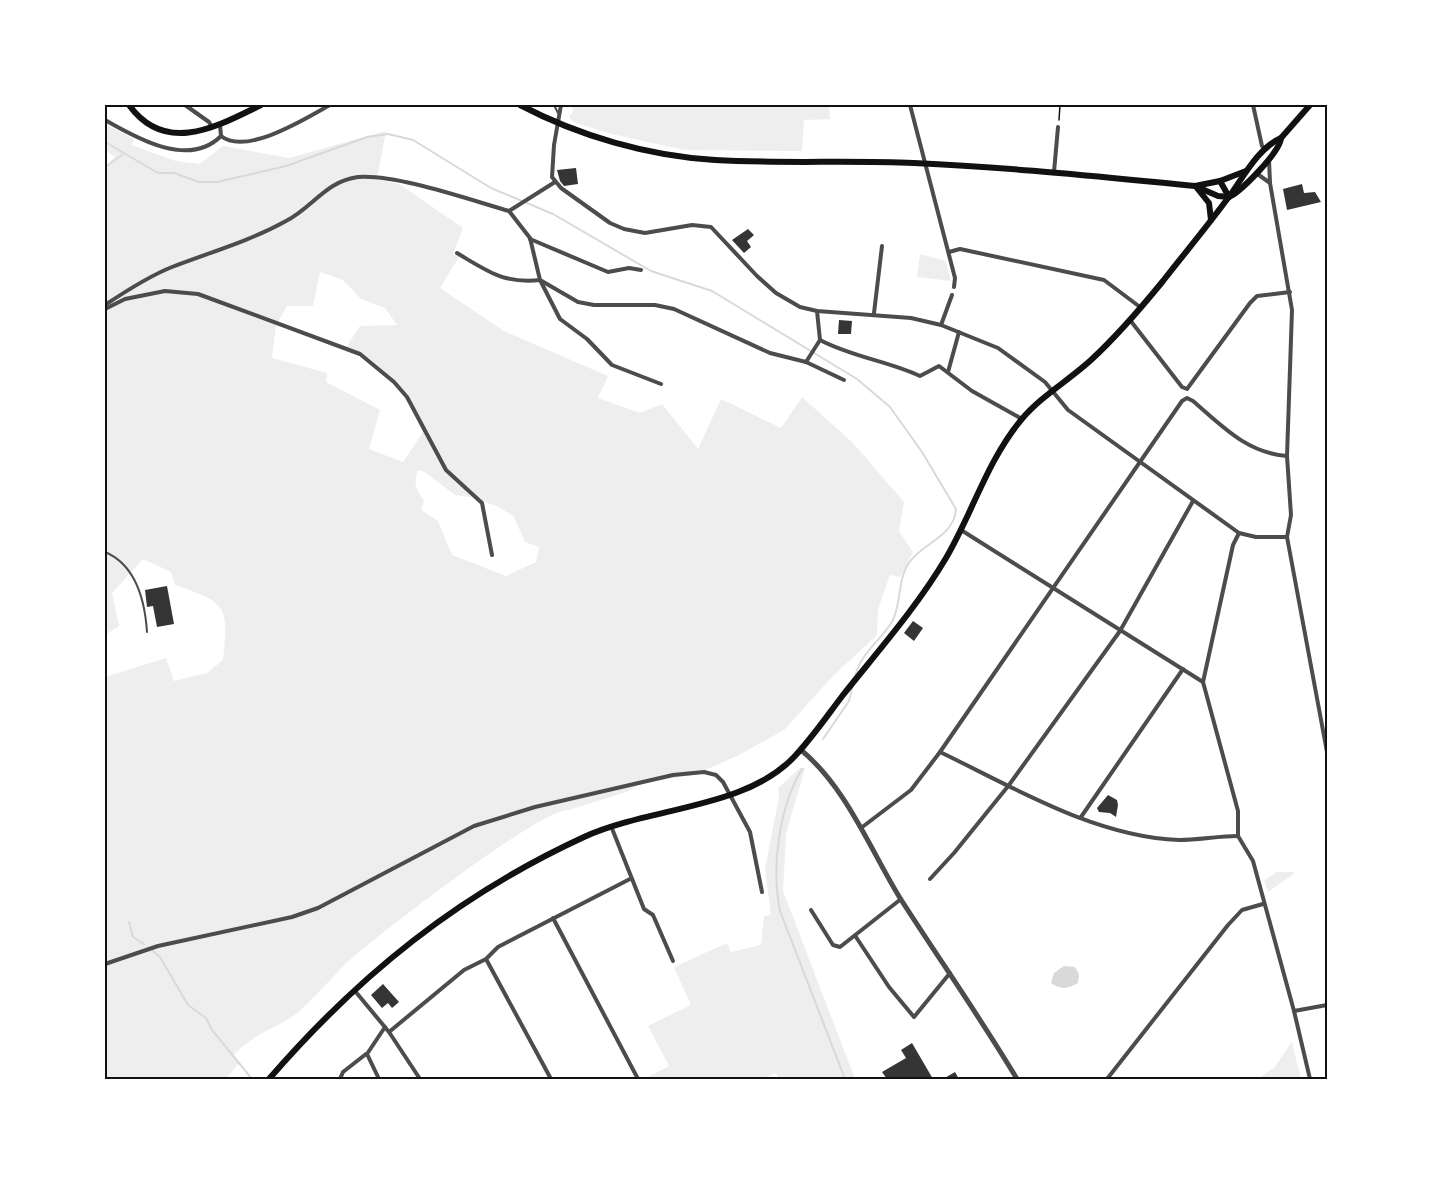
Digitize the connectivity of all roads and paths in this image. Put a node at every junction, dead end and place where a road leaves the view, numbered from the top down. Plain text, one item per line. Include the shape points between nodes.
1 (129, 105) edge
2 (185, 105) edge
3 (261, 105) edge
4 (330, 105) edge
5 (520, 105) edge
6 (554, 105) edge
7 (561, 105) edge
8 (910, 105) edge
9 (1060, 105) edge
10 (1253, 105) edge
11 (1310, 105) edge
12 (105, 120) edge
13 (559, 120) junction
14 (220, 125) junction
15 (1058, 127) joint
16 (212, 128) junction
17 (221, 136) junction
18 (1281, 138) junction
19 (1267, 149) junction
20 (1269, 157) junction
21 (925, 163) junction
22 (1247, 170) junction
23 (1054, 173) junction
24 (1256, 173) junction
25 (1220, 181) junction
26 (555, 182) junction
27 (1270, 183) junction
28 (1195, 186) junction
29 (1229, 197) junction
30 (509, 211) junction
31 (1211, 220) junction
32 (530, 238) junction
33 (882, 246) dead end
34 (948, 252) junction
35 (457, 253) dead end
36 (641, 270) dead end
37 (540, 280) junction
38 (954, 287) dead end
39 (1290, 292) junction
40 (952, 295) dead end
41 (105, 307) edge
42 (1140, 307) junction
43 (817, 311) junction
44 (874, 313) junction
45 (1130, 319) junction
46 (941, 325) junction
47 (959, 332) junction
48 (820, 340) junction
49 (806, 362) junction
50 (948, 372) junction
51 (844, 380) dead end
52 (662, 384) dead end
53 (1052, 390) junction
54 (1022, 420) junction
55 (1287, 456) junction
56 (1141, 462) junction
57 (1193, 501) junction
58 (961, 530) junction
59 (1239, 533) junction
60 (1287, 537) junction
61 (105, 552) edge
62 (492, 555) dead end
63 (1053, 589) junction
64 (1120, 631) junction
65 (147, 632) dead end
66 (1183, 669) junction
67 (1203, 682) junction
68 (801, 750) junction
69 (940, 752) junction
70 (1327, 753) edge
71 (1009, 785) junction
72 (731, 795) junction
73 (1081, 817) junction
74 (611, 825) junction
75 (861, 828) junction
76 (1238, 836) junction
77 (630, 879) junction
78 (930, 879) dead end
79 (762, 892) dead end
80 (901, 899) junction
81 (1263, 904) junction
82 (811, 910) dead end
83 (553, 918) junction
84 (856, 937) junction
85 (486, 958) junction
86 (673, 961) dead end
87 (105, 964) edge
88 (950, 973) junction
89 (355, 990) junction
90 (1327, 1005) edge
91 (1294, 1011) junction
92 (385, 1027) junction
93 (389, 1032) junction
94 (367, 1054) junction
95 (269, 1079) edge
96 (340, 1079) edge
97 (379, 1079) edge
98 (420, 1079) edge
99 (551, 1079) edge
100 (638, 1079) edge
101 (1017, 1079) edge
102 (1107, 1079) edge
103 (1310, 1079) edge

1 - 16 main road via 146,123 160,130 186,134
2 - 16 street
3 - 14 main road
4 - 17 street via 269,136 238,143
5 - 13 main road
6 - 13 lane
7 - 13 street
8 - 21 street
9 - 15 path
10 - 19 street via 1262,146
11 - 18 main road
12 - 17 street via 136,138 164,147 197,150 210,147
13 - 21 main road via 618,143 698,158
13 - 26 street via 552,161
14 - 16 main road
14 - 17 street
15 - 23 street
18 - 19 main road
18 - 20 main road via 1281,144
19 - 22 main road
20 - 24 main road
20 - 27 street
21 - 23 main road
21 - 34 street
22 - 25 main road
22 - 29 main road
23 - 28 main road
24 - 27 street
24 - 29 main road
25 - 28 main road
25 - 29 main road
26 - 30 street
26 - 43 street via 624,229 645,233 692,225 711,227 776,293 800,307
27 - 39 street
28 - 29 main road
28 - 31 main road via 1209,203
29 - 31 main road
30 - 32 street
30 - 41 street via 379,177 347,179 323,190 303,211 285,222 171,267
31 - 42 main road
32 - 36 street via 608,272
32 - 37 street
33 - 44 street
34 - 38 street
34 - 42 street via 960,249 1104,280
35 - 37 street via 498,277 519,282
37 - 49 street via 578,302 674,309 770,353
37 - 52 street via 560,319 587,339 604,359
39 - 45 street via 1257,296 1187,389
39 - 55 street
40 - 46 street
41 - 62 street via 165,291 198,294 360,354 407,397 446,470 482,502
42 - 45 main road
43 - 44 street
43 - 48 street
44 - 46 street
45 - 53 main road via 1089,363
46 - 47 street
47 - 50 street
47 - 53 street via 998,348
48 - 49 street
48 - 50 street via 838,350 920,376 939,366
49 - 51 street
50 - 54 street
53 - 54 main road
53 - 56 street via 1068,410
54 - 58 main road via 997,456
55 - 56 street via 1250,447 1187,398
55 - 60 street via 1291,515
56 - 57 street
56 - 63 street
57 - 59 street
57 - 64 street
58 - 63 street
58 - 68 main road via 921,594
59 - 60 street
59 - 67 street via 1233,545
60 - 70 street
61 - 65 lane via 129,571 141,597
63 - 64 street
63 - 69 street
64 - 66 street
64 - 71 street
66 - 67 street
66 - 73 street
67 - 76 street via 1238,811
68 - 72 main road via 761,784
68 - 75 street via 816,762
69 - 71 street
69 - 75 street via 911,790
71 - 73 street
71 - 78 street
72 - 74 main road
72 - 79 street via 750,832
72 - 87 street via 716,775 704,772 624,785 535,807 474,826 318,908 158,946
73 - 76 street via 1143,835 1178,840
74 - 77 street
74 - 89 main road via 535,862 455,910 404,945
75 - 80 street
76 - 81 street via 1253,861
77 - 83 street
77 - 86 street via 644,909 653,915
80 - 84 street
80 - 88 street
81 - 91 street
81 - 102 street via 1242,910 1228,925
82 - 84 street via 833,945 840,947
83 - 85 street via 498,947
83 - 100 street
84 - 88 street via 914,1017
85 - 93 street via 464,970
85 - 99 street
88 - 101 street
89 - 92 street
89 - 95 main road
90 - 91 street
91 - 103 street
92 - 93 street
92 - 94 street
93 - 98 street
94 - 96 street via 343,1072
94 - 97 street

